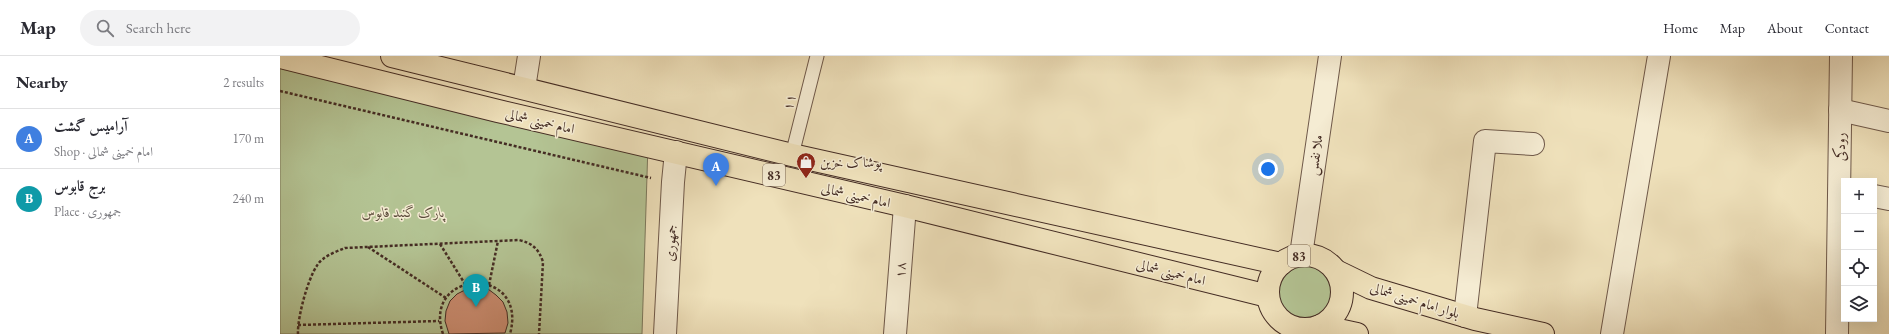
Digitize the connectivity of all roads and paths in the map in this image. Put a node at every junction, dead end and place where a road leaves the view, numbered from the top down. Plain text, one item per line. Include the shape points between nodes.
1 (392, 56) edge
2 (529, 56) edge
3 (817, 56) edge
4 (1330, 56) edge
5 (1659, 56) edge
6 (1841, 56) edge
7 (280, 57) edge
8 (524, 88) junction
9 (280, 91) edge
10 (1840, 110) junction
11 (1889, 121) edge
12 (1533, 144) dead end
13 (676, 152) junction
14 (792, 155) junction
15 (1842, 178) edge
16 (673, 182) junction
17 (1877, 197) edge
18 (1889, 199) edge
19 (905, 206) junction
20 (1841, 214) edge
21 (498, 241) junction
22 (440, 244) junction
23 (368, 247) junction
24 (1301, 255) junction
25 (1280, 264) junction
26 (1336, 271) junction
27 (465, 284) junction
28 (489, 285) junction
29 (1268, 296) junction
30 (446, 298) junction
31 (1465, 316) junction
32 (440, 321) junction
33 (298, 325) junction
34 (1307, 330) edge
35 (298, 334) edge
36 (443, 334) edge
37 (510, 334) edge
38 (539, 334) edge
39 (665, 334) edge
40 (895, 334) edge
41 (1357, 334) edge
42 (1543, 334) edge
43 (1612, 334) edge
44 (1837, 334) edge

1 - 8 main road, امام خمینی شمالی / 83
2 - 8 street
3 - 14 lane, ۱۱
4 - 24 street, ملا نفس
5 - 43 street
6 - 10 street, رودکی
7 - 13 main road, امام خمینی شمالی / 83
8 - 14 main road, امام خمینی شمالی / 83
9 - 16 path
10 - 11 street
10 - 15 street, رودکی
12 - 31 street via 1485,141
13 - 16 street, جمهوری
13 - 19 main road, امام خمینی شمالی / 83
14 - 25 main road, امام خمینی شمالی / 83
16 - 39 street, جمهوری
17 - 18 street
19 - 29 main road, امام خمینی شمالی / 83
19 - 40 street, ۱۸
20 - 44 street, رودکی
21 - 22 path
21 - 28 path
21 - 38 path via 528,242 540,253 543,270
22 - 23 path
22 - 27 path
23 - 30 path
23 - 33 path via 345,248 321,259 307,286
24 - 25 main road, 83
24 - 26 main road, 83 via 1321,258
25 - 29 main road, 83 via 1273,272
26 - 31 main road, بلوار امام خمینی شمالی / 83 via 1370,288
26 - 34 main road via 1341,283 1342,296 1338,308 1331,318
27 - 28 path via 477,282
27 - 30 path
28 - 37 path via 500,291 508,300 513,323
29 - 34 main road via 1279,318 1289,326
30 - 32 path via 441,309
31 - 42 main road, بلوار امام خمینی شمالی / 83
32 - 33 path
32 - 36 path
33 - 35 path
34 - 41 main road

